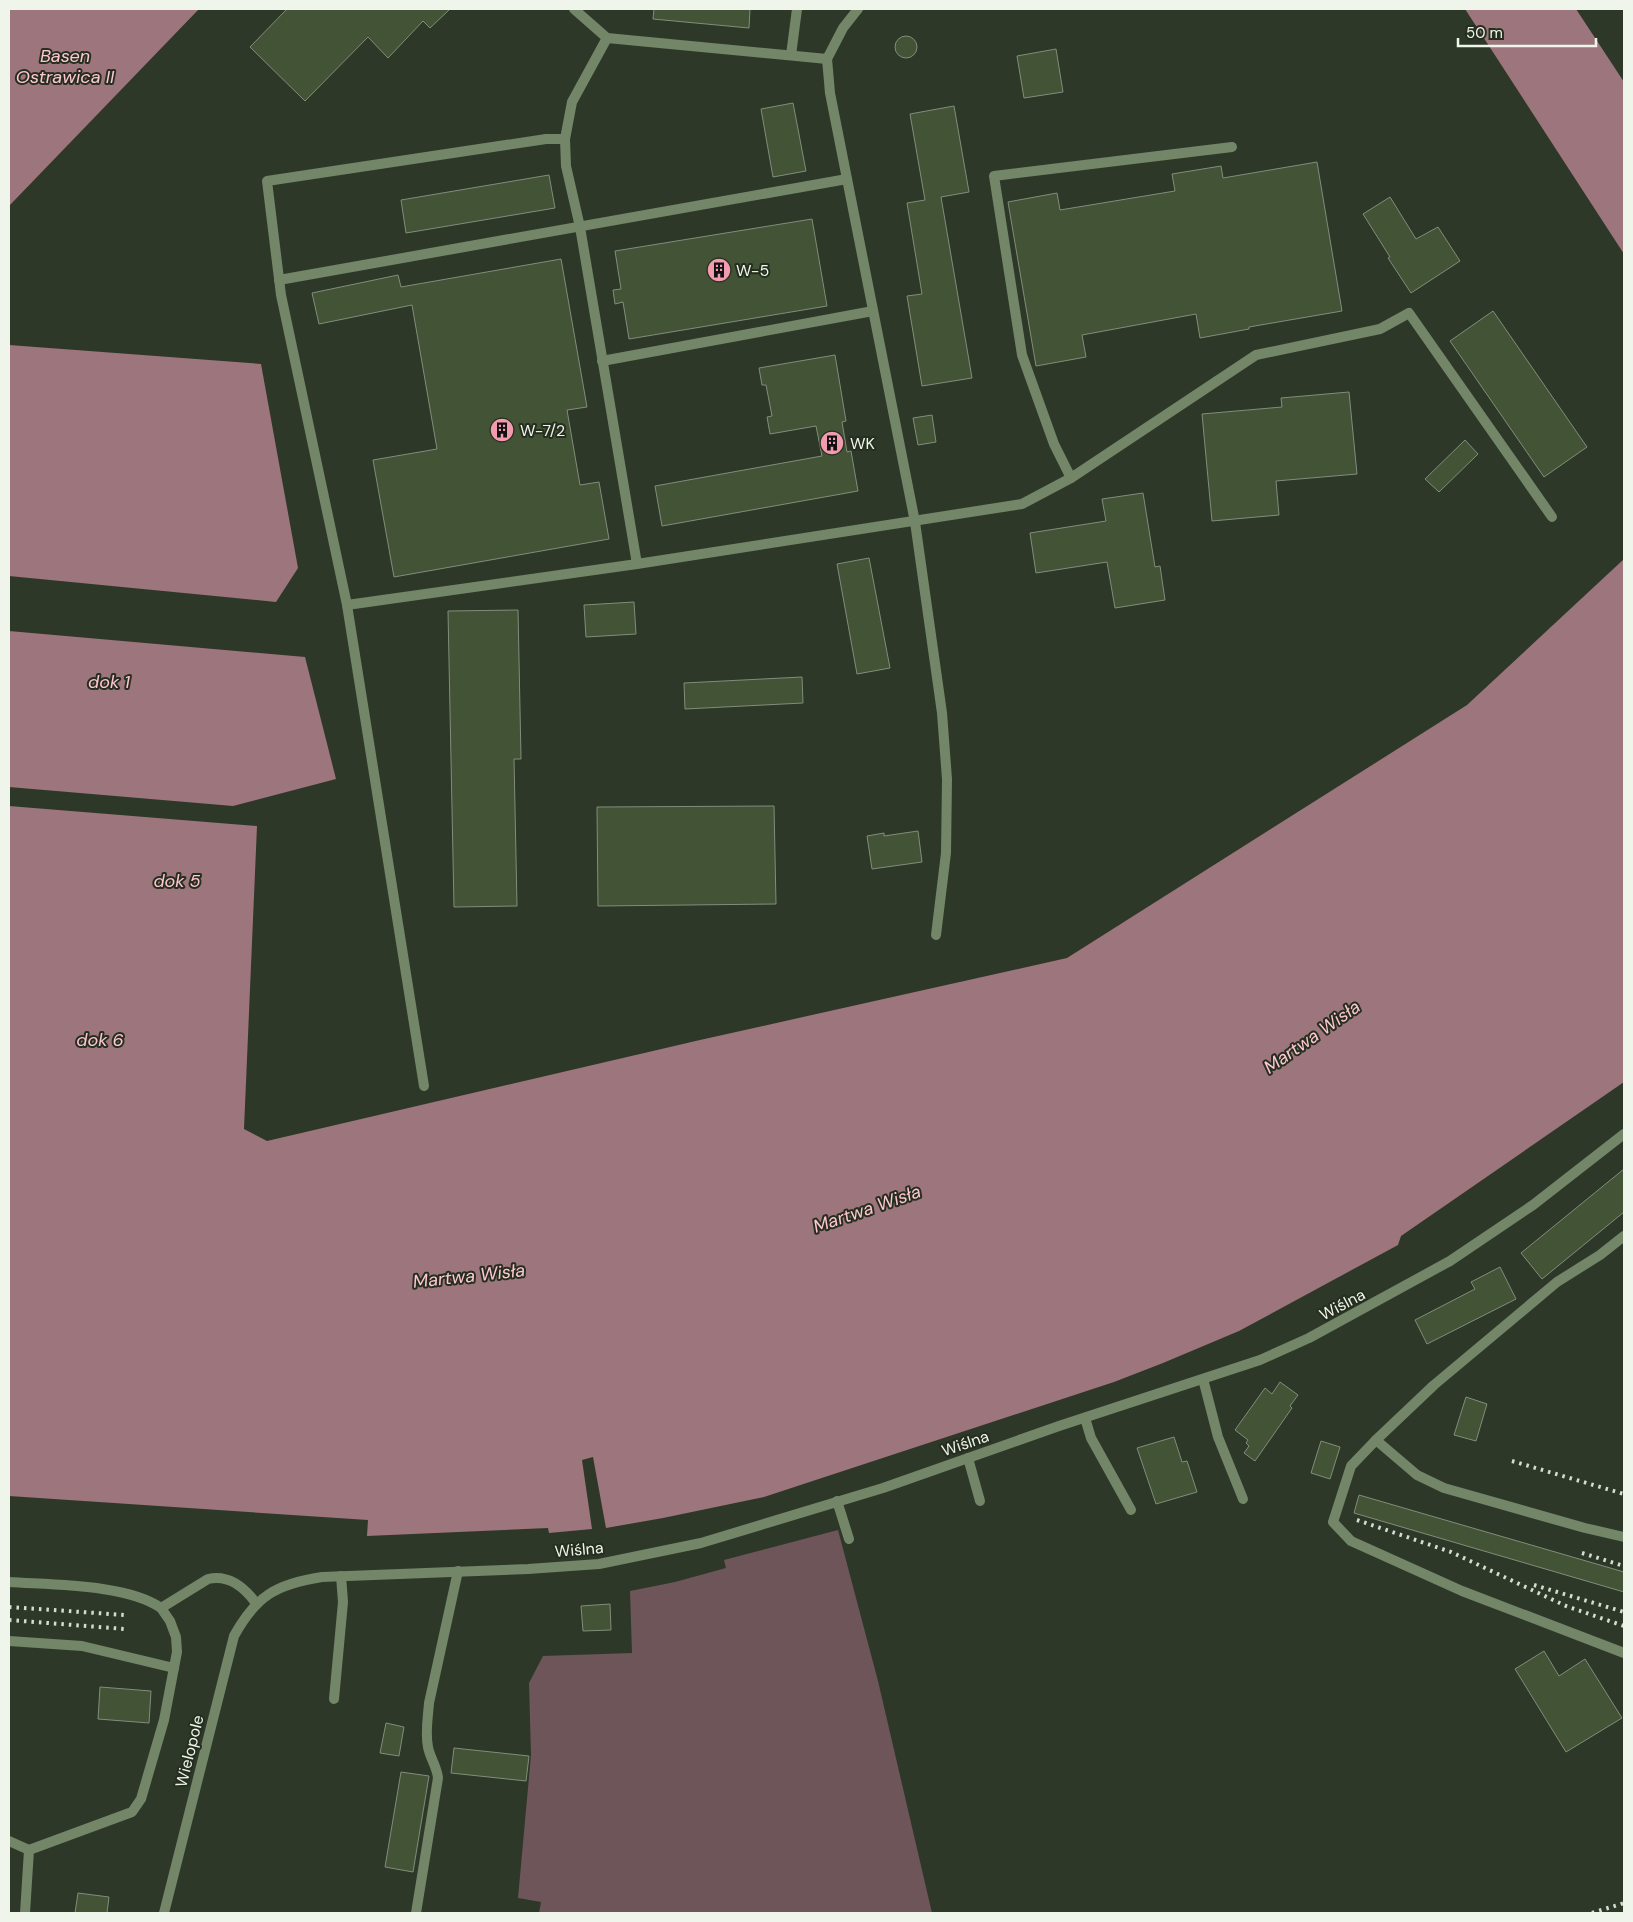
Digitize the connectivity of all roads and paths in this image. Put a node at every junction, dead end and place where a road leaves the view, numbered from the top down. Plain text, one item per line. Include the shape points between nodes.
1 (574, 9) edge
2 (797, 9) edge
3 (858, 9) edge
4 (607, 38) junction
5 (791, 56) junction
6 (827, 58) junction
7 (565, 139) junction
8 (1232, 147) dead end
9 (847, 179) junction
10 (580, 227) junction
11 (279, 280) junction
12 (873, 311) junction
13 (602, 360) junction
14 (1071, 478) junction
15 (1552, 518) dead end
16 (915, 522) junction
17 (637, 564) junction
18 (347, 605) junction
19 (936, 935) dead end
20 (424, 1086) dead end
21 (1624, 1134) edge
22 (1624, 1236) edge
23 (1203, 1379) junction
24 (1085, 1418) junction
25 (1376, 1440) junction
26 (968, 1458) junction
27 (1243, 1499) dead end
28 (980, 1501) dead end
29 (837, 1502) junction
30 (1132, 1510) dead end
31 (1624, 1537) edge
32 (849, 1539) dead end
33 (458, 1571) junction
34 (342, 1576) junction
35 (9, 1582) edge
36 (256, 1603) junction
37 (161, 1608) junction
38 (9, 1641) edge
39 (1624, 1654) edge
40 (174, 1668) junction
41 (334, 1699) dead end
42 (9, 1841) edge
43 (29, 1850) junction
44 (25, 1913) edge
45 (164, 1913) edge
46 (416, 1913) edge

1 - 4 street
2 - 5 street
3 - 6 street via 843,28
4 - 5 street
4 - 7 street via 572,102
5 - 6 street
6 - 9 street via 830,94
7 - 10 street via 566,166
7 - 11 street via 546,139 266,181
8 - 14 street via 994,176 1022,355 1054,444
9 - 10 street
9 - 12 street
10 - 11 street
10 - 13 street
11 - 18 street
12 - 13 street
12 - 16 street
13 - 17 street
14 - 15 street via 1256,355 1380,329 1409,312
14 - 16 street via 1022,504
16 - 17 street
16 - 19 street via 942,713 947,779 946,853
17 - 18 street
18 - 20 street
21 - 23 street, Wiślna via 1533,1205 1450,1262 1309,1338 1260,1360
22 - 25 street via 1557,1282 1434,1385
23 - 24 street, Wiślna
23 - 27 street via 1218,1436
24 - 26 street, Wiślna
24 - 30 street via 1091,1438
25 - 31 street via 1417,1475 1444,1488
25 - 39 street via 1351,1466 1333,1522 1351,1541 1462,1591
26 - 28 street
26 - 29 street, Wiślna
29 - 32 street
29 - 33 street, Wiślna via 701,1544 599,1564
33 - 34 street, Wiślna
33 - 46 street via 429,1703 428,1747 438,1778
34 - 36 street, Wiślna via 297,1580
34 - 41 street via 343,1602
35 - 37 street via 113,1591 139,1597
36 - 37 street via 235,1582 216,1577
36 - 45 street, Wielopole via 234,1636
37 - 40 street via 176,1637
38 - 40 street via 82,1646
40 - 43 street via 164,1720 141,1799 132,1812
42 - 43 street
43 - 44 street

